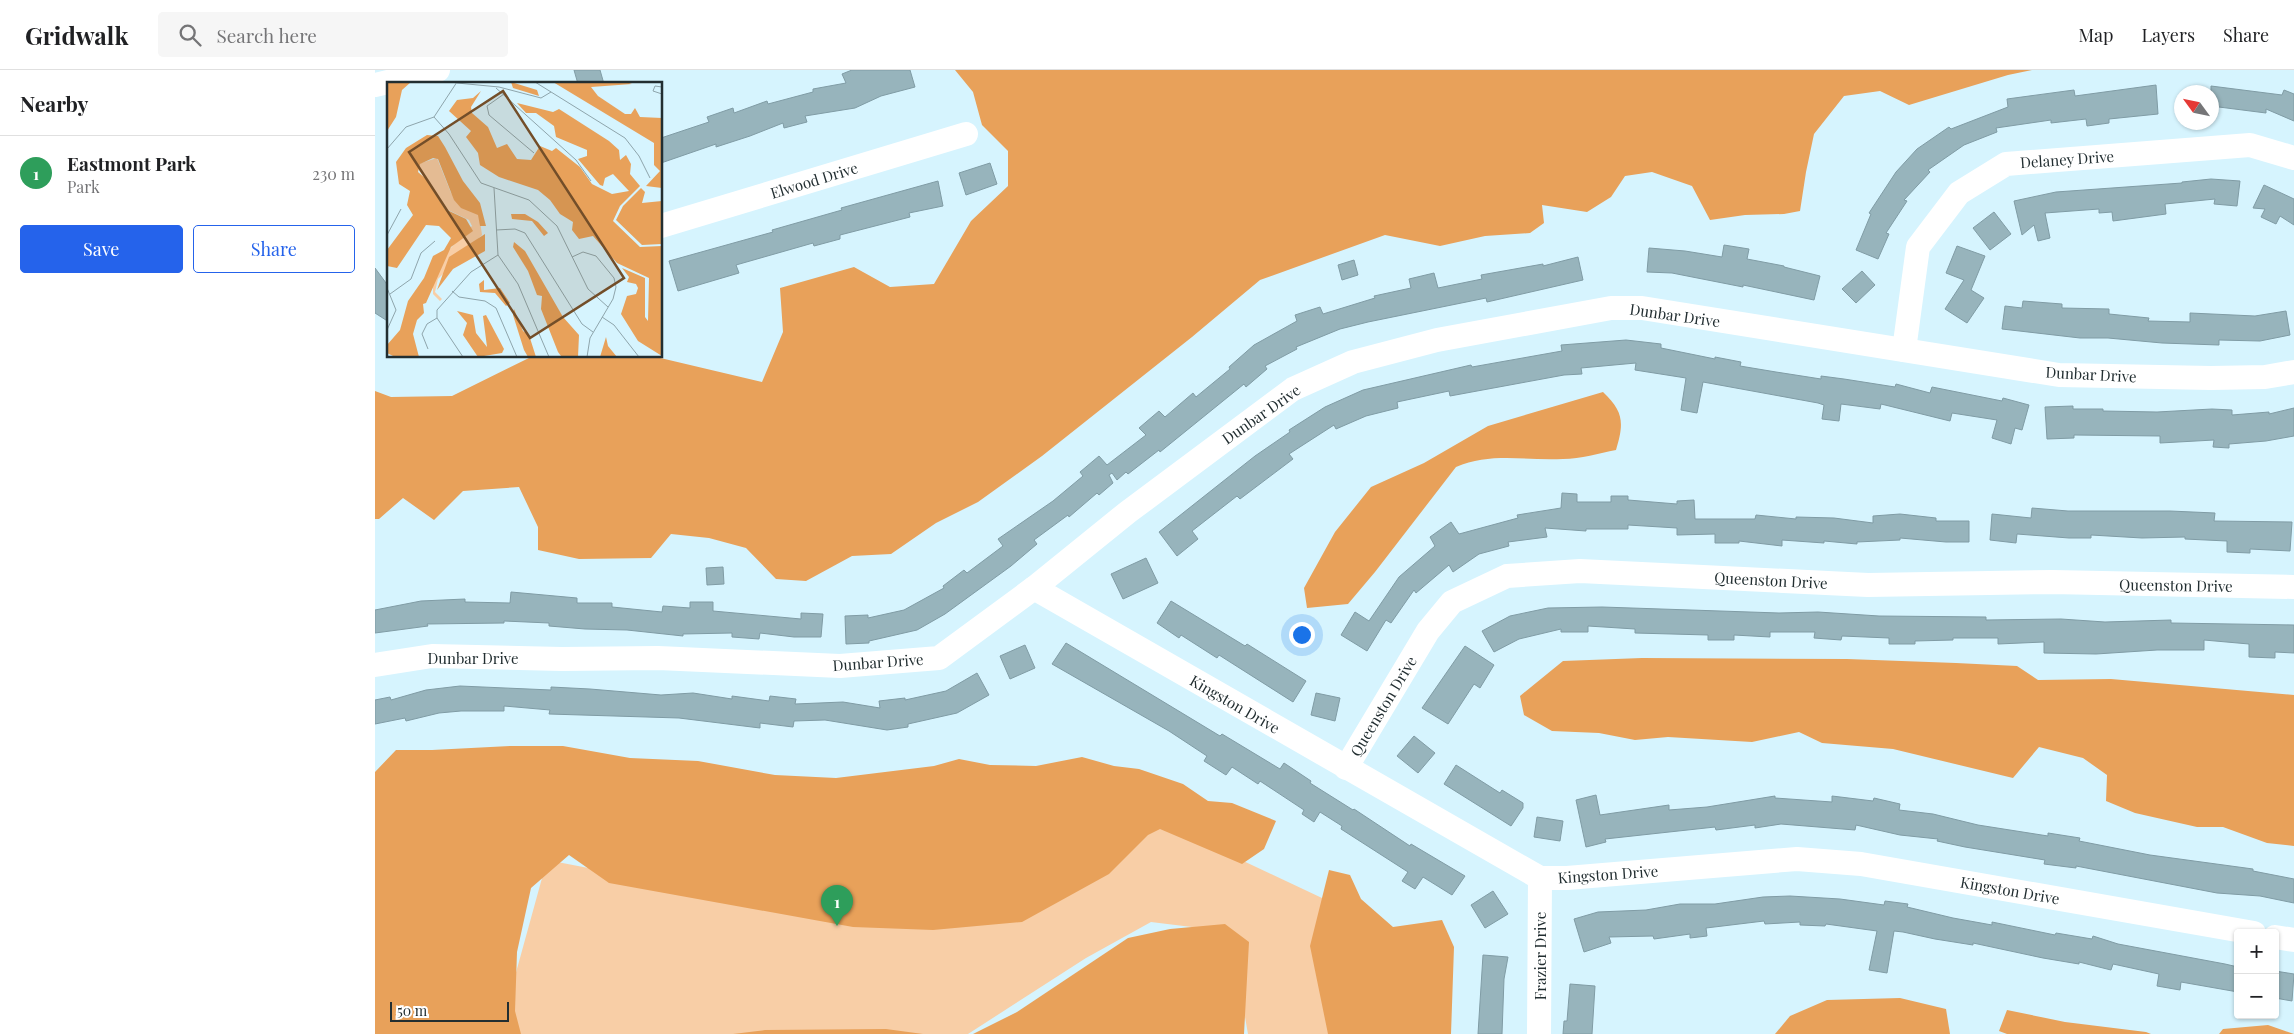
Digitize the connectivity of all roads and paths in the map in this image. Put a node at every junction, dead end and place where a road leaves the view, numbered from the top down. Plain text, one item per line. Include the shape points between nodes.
1 (439, 70) edge
2 (404, 81) edge
3 (966, 134) dead end
4 (2294, 158) edge
5 (663, 225) edge
6 (1904, 350) junction
7 (2294, 372) edge
8 (2294, 587) edge
9 (1034, 588) junction
10 (375, 665) edge
11 (1346, 768) junction
12 (1540, 878) junction
13 (2234, 929) edge
14 (2279, 937) edge
15 (2294, 940) edge
16 (1539, 1034) edge

1 - 2 street
3 - 5 street, Elwood Drive
4 - 6 street, Delaney Drive via 2250,145 2006,164 1959,193 1918,247
6 - 7 street, Dunbar Drive via 2059,375 2211,378 2265,377
6 - 9 street, Dunbar Drive via 1642,308 1611,308 1437,340 1353,362 1293,389
8 - 11 street, Queenston Drive via 2052,582 1868,585 1580,571 1507,576 1452,602 1428,631
9 - 10 street, Dunbar Drive via 939,658 840,666 658,658 432,656
9 - 11 street, Kingston Drive
11 - 12 street, Kingston Drive
12 - 13 street, Kingston Drive via 1797,859 1827,860
12 - 16 street, Frazier Drive
14 - 15 street

